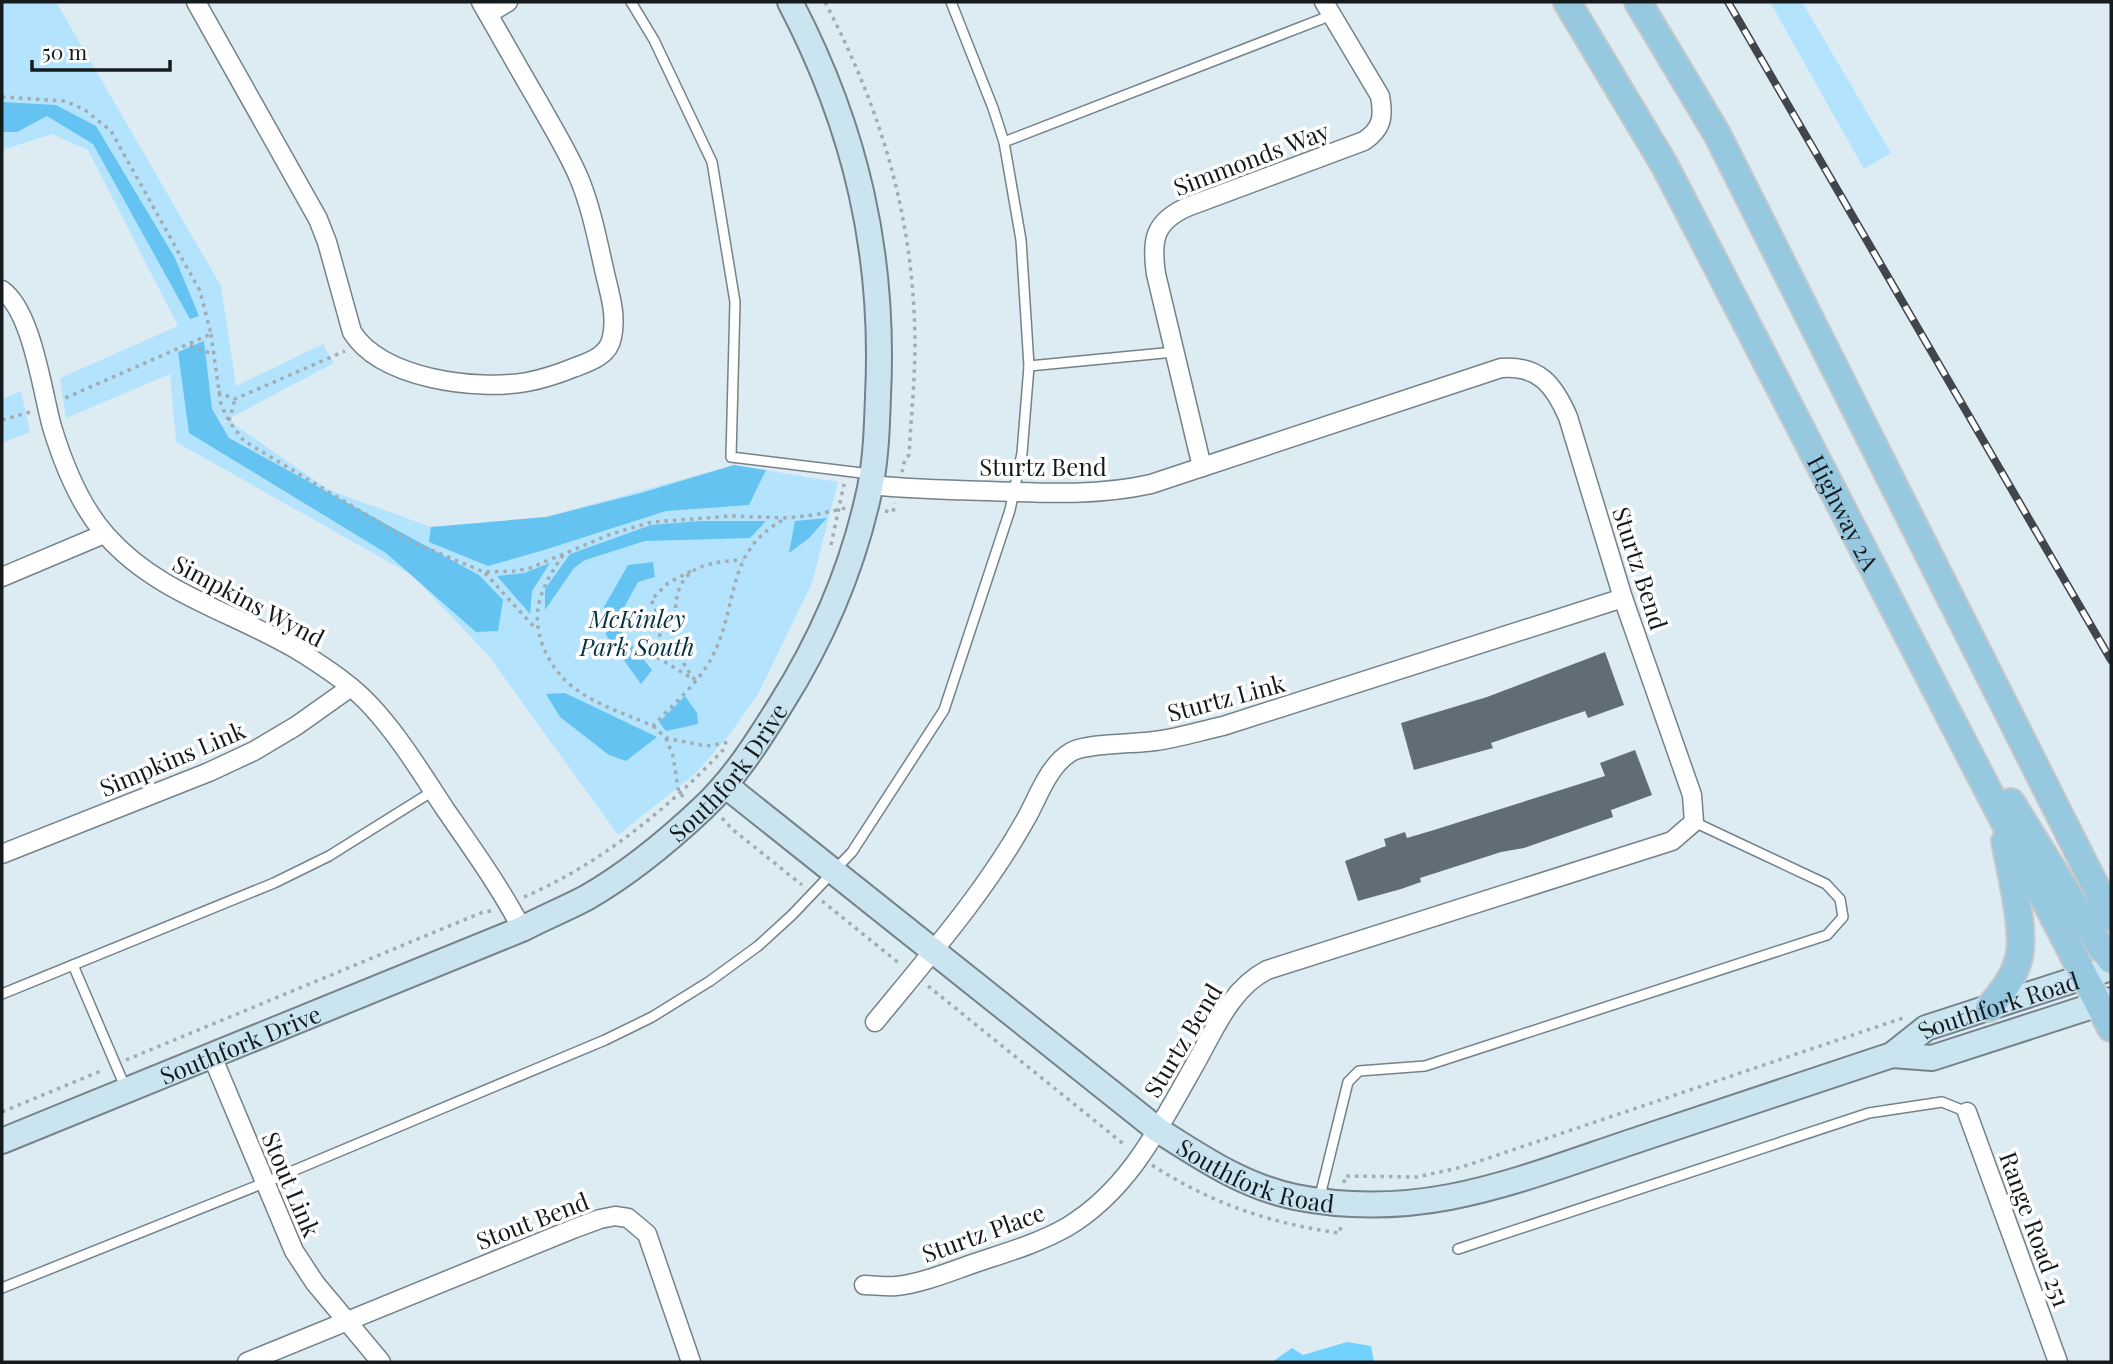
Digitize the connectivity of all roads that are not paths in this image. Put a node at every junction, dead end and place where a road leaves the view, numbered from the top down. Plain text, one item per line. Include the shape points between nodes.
1 (196, 2) edge
2 (508, 2) edge
3 (631, 2) edge
4 (790, 2) edge
5 (951, 2) edge
6 (1567, 2) edge
7 (1638, 2) edge
8 (485, 8) edge
9 (1328, 9) edge
10 (1004, 142) junction
11 (2, 290) edge
12 (1174, 352) junction
13 (1029, 366) junction
14 (1202, 467) junction
15 (871, 480) junction
16 (1014, 492) junction
17 (104, 534) junction
18 (2, 577) edge
19 (1623, 598) junction
20 (351, 687) junction
21 (1941, 700) junction
22 (725, 785) junction
23 (433, 791) junction
24 (2047, 791) junction
25 (2001, 815) junction
26 (1694, 822) junction
27 (2, 854) edge
28 (834, 873) junction
29 (2111, 881) edge
30 (2111, 916) edge
31 (522, 929) junction
32 (933, 951) junction
33 (2111, 960) edge
34 (73, 965) junction
35 (2111, 968) edge
36 (2084, 977) junction
37 (2, 994) edge
38 (2107, 999) edge
39 (1989, 1007) junction
40 (875, 1021) dead end
41 (2111, 1028) edge
42 (1892, 1055) junction
43 (212, 1056) junction
44 (127, 1091) junction
45 (1967, 1112) joint
46 (1158, 1130) junction
47 (2, 1141) edge
48 (264, 1183) junction
49 (1319, 1200) junction
50 (1458, 1250) dead end
51 (864, 1285) dead end
52 (2, 1288) edge
53 (345, 1321) junction
54 (247, 1362) edge
55 (381, 1362) edge
56 (691, 1362) edge
57 (2058, 1362) edge

1 - 8 street via 318,219 360,345 392,366 421,375 492,385 527,382 597,358 609,349 614,314 589,205 566,150
2 - 8 street
3 - 15 lane via 712,162 735,302 731,457 846,472
4 - 15 street, Southfork Drive via 841,118 870,238 879,322
5 - 10 lane
6 - 21 main road, Highway 2A via 1665,166
7 - 24 main road via 1717,134
9 - 10 lane
9 - 12 street, Simmonds Way via 1380,96 1382,122 1364,141 1187,207 1164,221 1156,234 1154,260
10 - 13 lane via 1021,240
11 - 17 street, Simpkins Wynd via 25,323 69,474
12 - 13 lane
12 - 14 street, Simmonds Way
13 - 16 lane
14 - 16 street, Sturtz Bend via 1131,488
14 - 19 street, Sturtz Bend via 1501,368 1519,367 1536,373 1559,398
15 - 16 street, Sturtz Bend
15 - 22 street, Southfork Drive via 855,545 820,635 759,741
16 - 28 lane via 944,710
17 - 18 street
17 - 20 street, Simpkins Wynd via 174,589 278,639
19 - 26 street, Sturtz Bend via 1692,795
19 - 32 street, Sturtz Link via 1223,726 1074,750 1051,772 995,870
20 - 23 street, Simpkins Wynd via 385,723
20 - 27 street, Simpkins Link via 254,751
21 - 25 main road, Highway 2A
21 - 33 main road
22 - 28 street, Southfork Road
22 - 31 street, Southfork Drive via 633,867 587,897
23 - 31 street, Simpkins Wynd
23 - 34 lane via 329,856 274,883
24 - 29 main road
24 - 30 main road
25 - 36 main road, Highway 2A
25 - 39 main road via 2018,916 2020,958 2005,989
26 - 46 street, Sturtz Bend via 1672,841 1254,977 1233,999
26 - 49 lane via 1826,884 1840,899 1843,917 1828,935 1426,1066 1359,1071 1348,1082
28 - 32 street, Southfork Road
28 - 48 lane via 758,946 652,1017
31 - 43 street, Southfork Drive
32 - 40 street, Sturtz Link
32 - 46 street, Southfork Road
34 - 37 lane
34 - 44 lane
35 - 36 street, Southfork Road
36 - 38 main road
36 - 39 street, Southfork Road
38 - 41 main road
38 - 42 street, Southfork Road via 1932,1058
39 - 42 street, Southfork Road via 1926,1028
42 - 49 street, Southfork Road via 1487,1190 1403,1204
43 - 44 street, Southfork Drive
43 - 48 street, Stout Link
44 - 47 street, Southfork Drive
45 - 50 lane via 1942,1102 1869,1113
45 - 57 street, Range Road 251
46 - 49 street, Southfork Road via 1234,1177
46 - 51 street, Sturtz Place via 1121,1183 1066,1228 924,1280 895,1286
48 - 52 lane
48 - 53 street, Stout Link via 294,1251
53 - 54 street
53 - 55 street, Stout Link
53 - 56 street, Stout Bend via 615,1216 628,1218 647,1234

